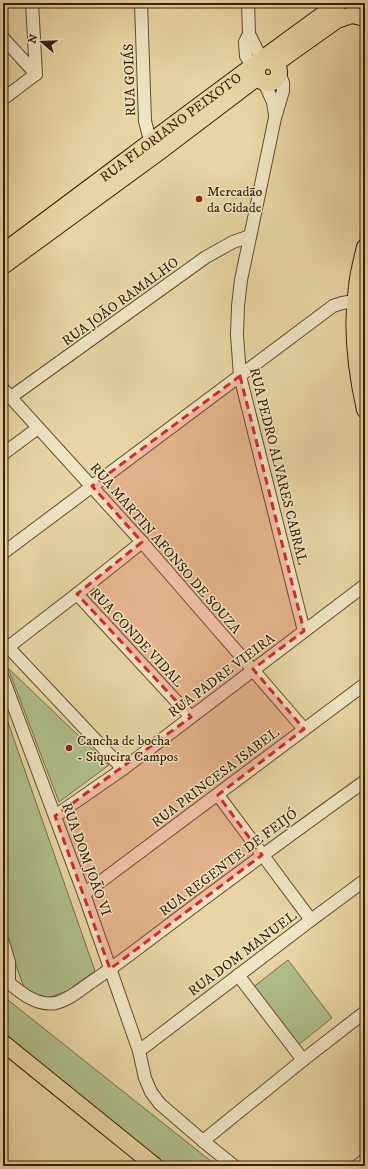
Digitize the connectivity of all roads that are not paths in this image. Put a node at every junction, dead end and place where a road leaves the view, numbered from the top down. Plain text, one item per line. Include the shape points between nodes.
1 (32, 3) edge
2 (141, 3) edge
3 (248, 3) edge
4 (339, 3) edge
5 (356, 12) edge
6 (3, 38) edge
7 (265, 69) junction
8 (36, 74) junction
9 (3, 99) edge
10 (275, 118) junction
11 (156, 147) junction
12 (250, 236) junction
13 (365, 247) edge
14 (3, 252) edge
15 (3, 266) edge
16 (355, 301) junction
17 (240, 376) junction
18 (7, 393) edge
19 (365, 410) edge
20 (38, 428) junction
21 (3, 454) edge
22 (92, 486) junction
23 (142, 542) junction
24 (3, 553) edge
25 (365, 585) edge
26 (77, 594) junction
27 (304, 631) junction
28 (5, 649) edge
29 (253, 669) junction
30 (3, 678) edge
31 (365, 684) edge
32 (191, 717) junction
33 (304, 729) junction
34 (123, 769) junction
35 (365, 781) edge
36 (218, 795) junction
37 (55, 816) junction
38 (262, 854) junction
39 (365, 880) edge
40 (84, 894) junction
41 (311, 920) junction
42 (3, 942) edge
43 (110, 969) junction
44 (238, 975) junction
45 (6, 980) edge
46 (365, 1012) edge
47 (3, 1043) edge
48 (139, 1051) junction
49 (303, 1060) junction
50 (203, 1141) junction
51 (365, 1160) edge
52 (155, 1166) edge
53 (234, 1166) edge
54 (357, 1166) edge

1 - 8 street
2 - 11 street, RUA GOIÁS via 145,121
3 - 7 street via 249,34
4 - 7 main road, RUA FLORIANO PEIXOTO
5 - 7 main road, RUA FLORIANO PEIXOTO via 337,20
6 - 8 street
7 - 10 street, RUA PEDRO ALVARES CABRAL
7 - 10 street, RUA PEDRO ALVARES CABRAL via 283,83 284,91
7 - 11 main road, RUA FLORIANO PEIXOTO
8 - 9 street
10 - 12 street, RUA PEDRO ALVARES CABRAL
11 - 14 main road, RUA FLORIANO PEIXOTO
11 - 15 main road, RUA FLORIANO PEIXOTO
12 - 17 street, RUA PEDRO ALVARES CABRAL via 238,306
12 - 18 street, RUA JOÃO RAMALHO via 206,257
13 - 16 main road
16 - 17 street via 334,306
16 - 19 main road via 356,351
17 - 22 street
17 - 27 street, RUA PEDRO ALVARES CABRAL
18 - 20 street, RUA MARTIN AFONSO DE SOUZA
20 - 21 street
20 - 22 street, RUA MARTIN AFONSO DE SOUZA
22 - 23 street, RUA MARTIN AFONSO DE SOUZA
22 - 24 street
23 - 26 street
23 - 29 street, RUA MARTIN AFONSO DE SOUZA
25 - 27 street, RUA PADRE VIEIRA
26 - 28 street
26 - 32 street, RUA CONDE VIDAL
27 - 29 street, RUA PADRE VIEIRA
28 - 34 street
29 - 32 street, RUA PADRE VIEIRA
29 - 33 street, RUA MARTIN AFONSO DE SOUZA
30 - 37 street, RUA DOM JOÃO VI
31 - 33 street, RUA PRINCESA ISABEL
32 - 34 street, RUA PADRE VIEIRA
33 - 36 street, RUA PRINCESA ISABEL
34 - 37 street, RUA PADRE VIEIRA
35 - 38 street, RUA REGENTE DE FEIJÓ
36 - 38 street
36 - 40 street, RUA PRINCESA ISABEL
37 - 40 street, RUA DOM JOÃO VI
38 - 41 street
38 - 43 street, RUA REGENTE DE FEIJÓ
39 - 41 street, RUA DOM MANUEL
40 - 43 street, RUA DOM JOÃO VI
41 - 44 street, RUA DOM MANUEL
42 - 45 street via 9,962
43 - 45 street, RUA REGENTE DE FEIJÓ via 70,997 56,1003 46,1004 34,1000
43 - 48 street, RUA DOM JOÃO VI
44 - 48 street, RUA DOM MANUEL
44 - 49 street
46 - 49 street
47 - 52 main road
48 - 50 street, RUA DOM JOÃO VI via 151,1092 160,1104
49 - 50 street
50 - 53 street, RUA DOM JOÃO VI
51 - 54 street

